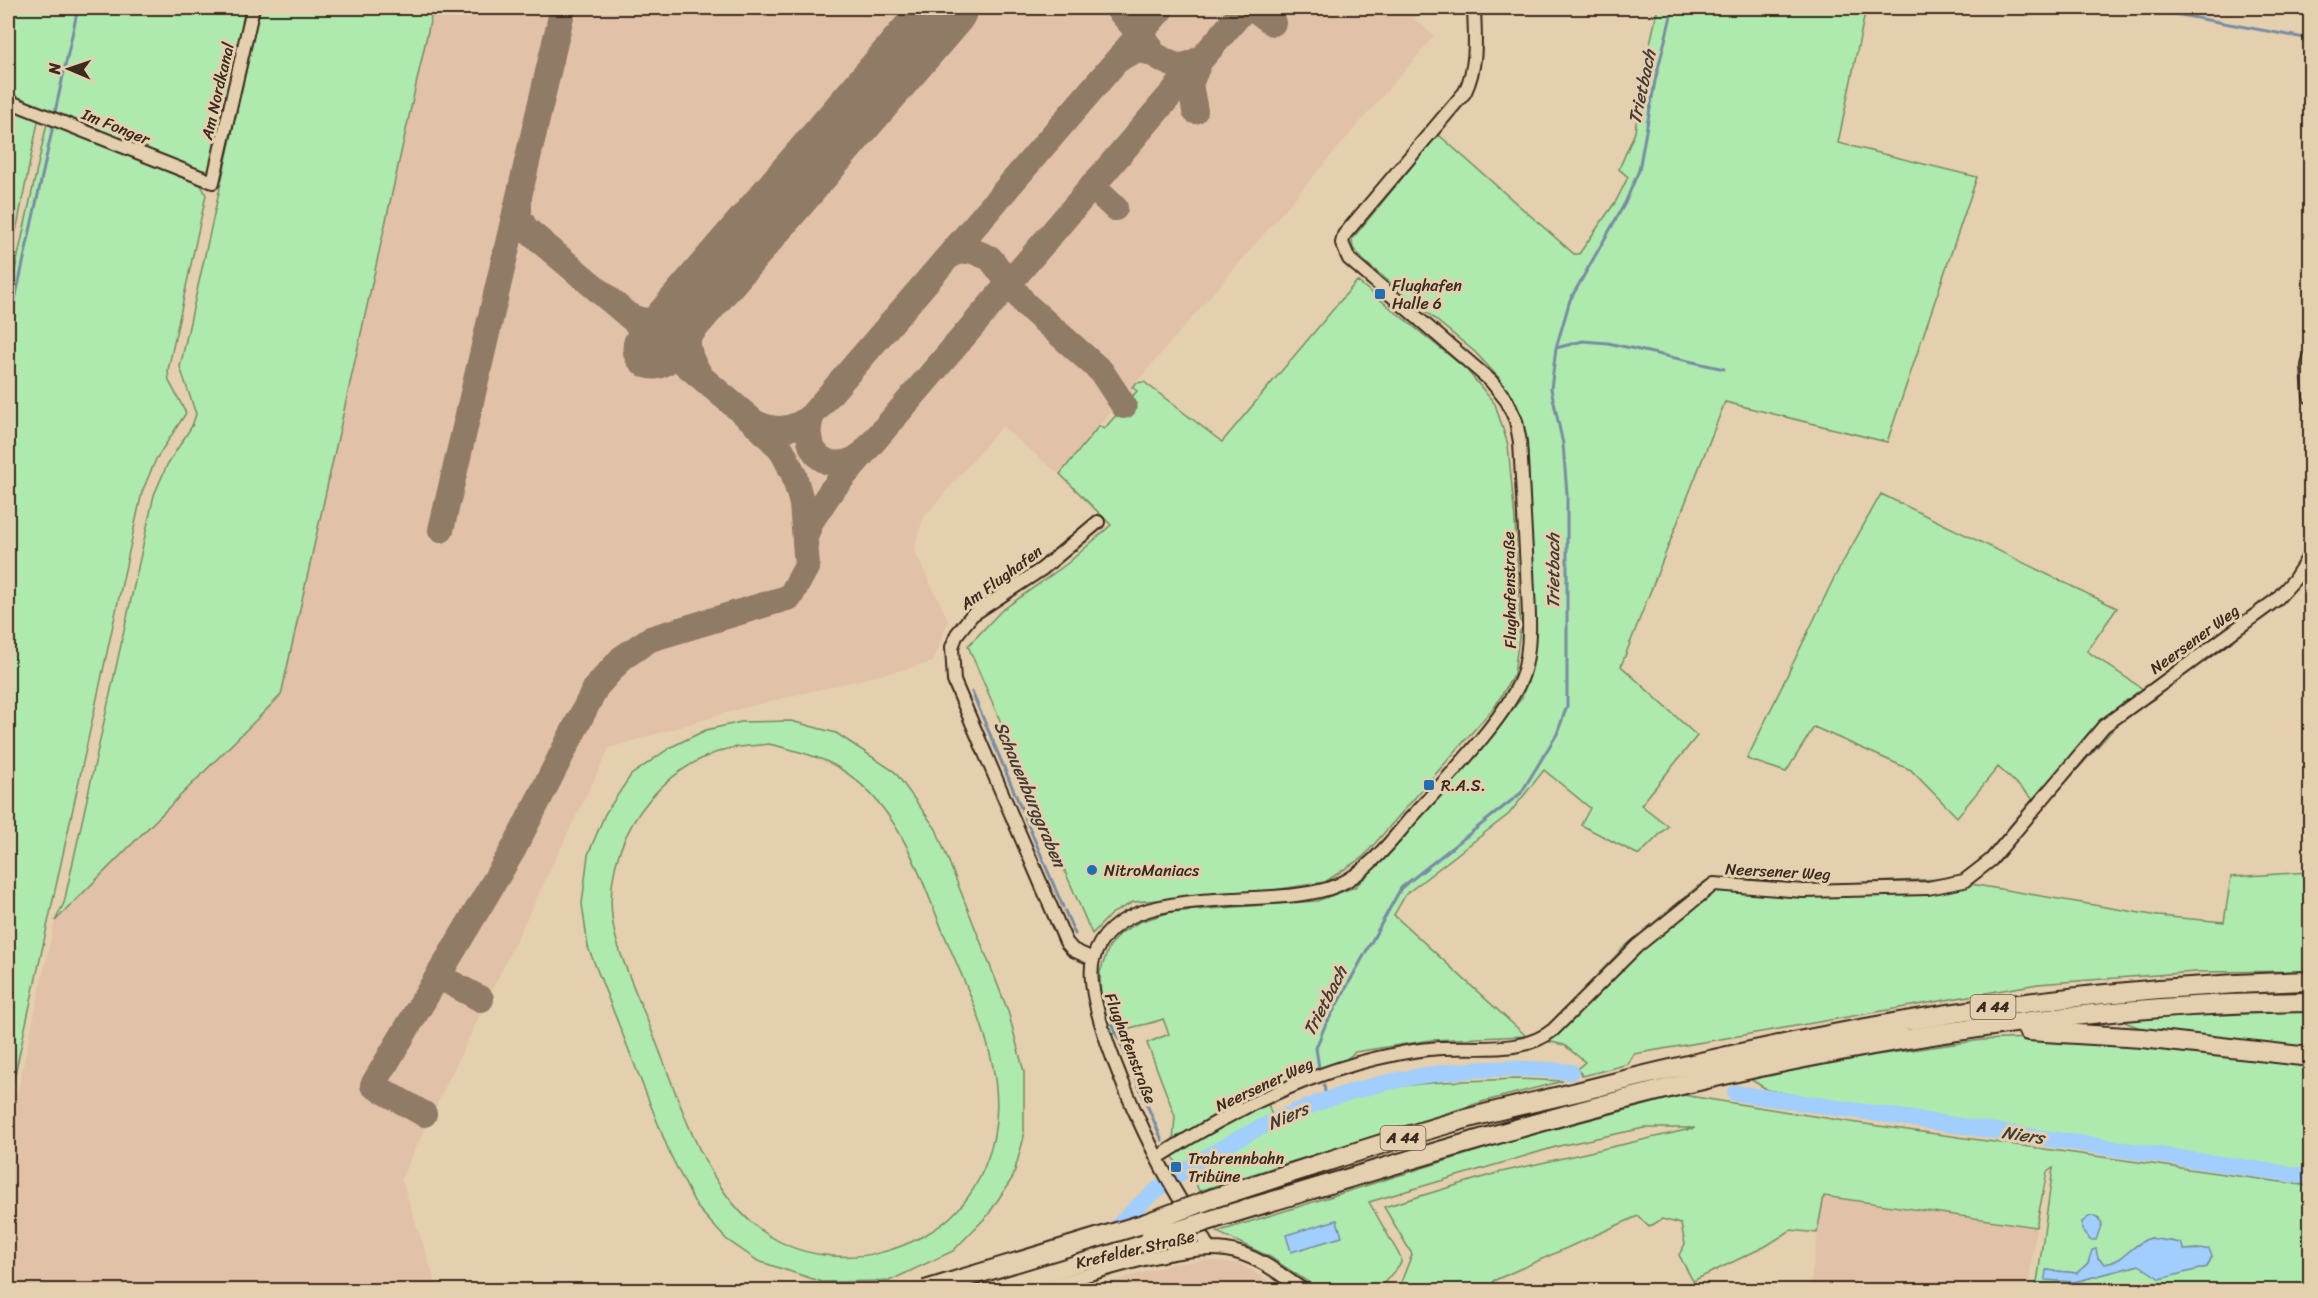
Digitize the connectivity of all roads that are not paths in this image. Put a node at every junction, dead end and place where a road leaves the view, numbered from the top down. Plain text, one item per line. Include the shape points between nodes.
1 (253, 8) edge
2 (1474, 8) edge
3 (8, 101) edge
4 (213, 182) joint
5 (2310, 357) edge
6 (2310, 397) edge
7 (1098, 522) dead end
8 (2310, 555) edge
9 (1093, 959) junction
10 (2310, 981) edge
11 (2310, 1002) edge
12 (1963, 1030) junction
13 (2310, 1057) edge
14 (1159, 1163) junction
15 (1209, 1249) junction
16 (926, 1290) edge
17 (988, 1290) edge
18 (1037, 1290) edge
19 (1303, 1290) edge

1 - 4 street, Am Nordkanal
2 - 9 street, Flughafenstraße via 1476,59 1466,92 1344,235 1342,243 1349,259 1491,381 1516,421 1529,612 1523,676 1503,710 1430,796 1370,864 1341,884 1314,894 1177,904 1141,911 1112,928
3 - 4 street, Im Fonger
5 - 6 street
7 - 9 street, Am Flughafen via 1042,569 972,615 952,647 954,681 1066,942 1073,950
8 - 14 street, Neersener Weg via 2288,588 2270,604 2104,726 1991,860 1970,878 1928,888 1826,891 1714,884 1637,946 1553,1030 1538,1040 1514,1046 1429,1048 1359,1063 1256,1103
9 - 14 street, Flughafenstraße via 1092,995 1101,1026
10 - 16 highway, A 44, bridge via 2196,986 2042,1000 1820,1035 1679,1066 1452,1122 1146,1223
11 - 12 highway, A 44 via 2098,1013
12 - 13 highway via 2086,1033
12 - 17 highway, A 44, bridge via 1646,1094 1377,1170
14 - 15 street, Flughafenstraße
15 - 18 street, Krefelder Straße via 1173,1253
15 - 19 street, Krefelder Straße via 1249,1256

